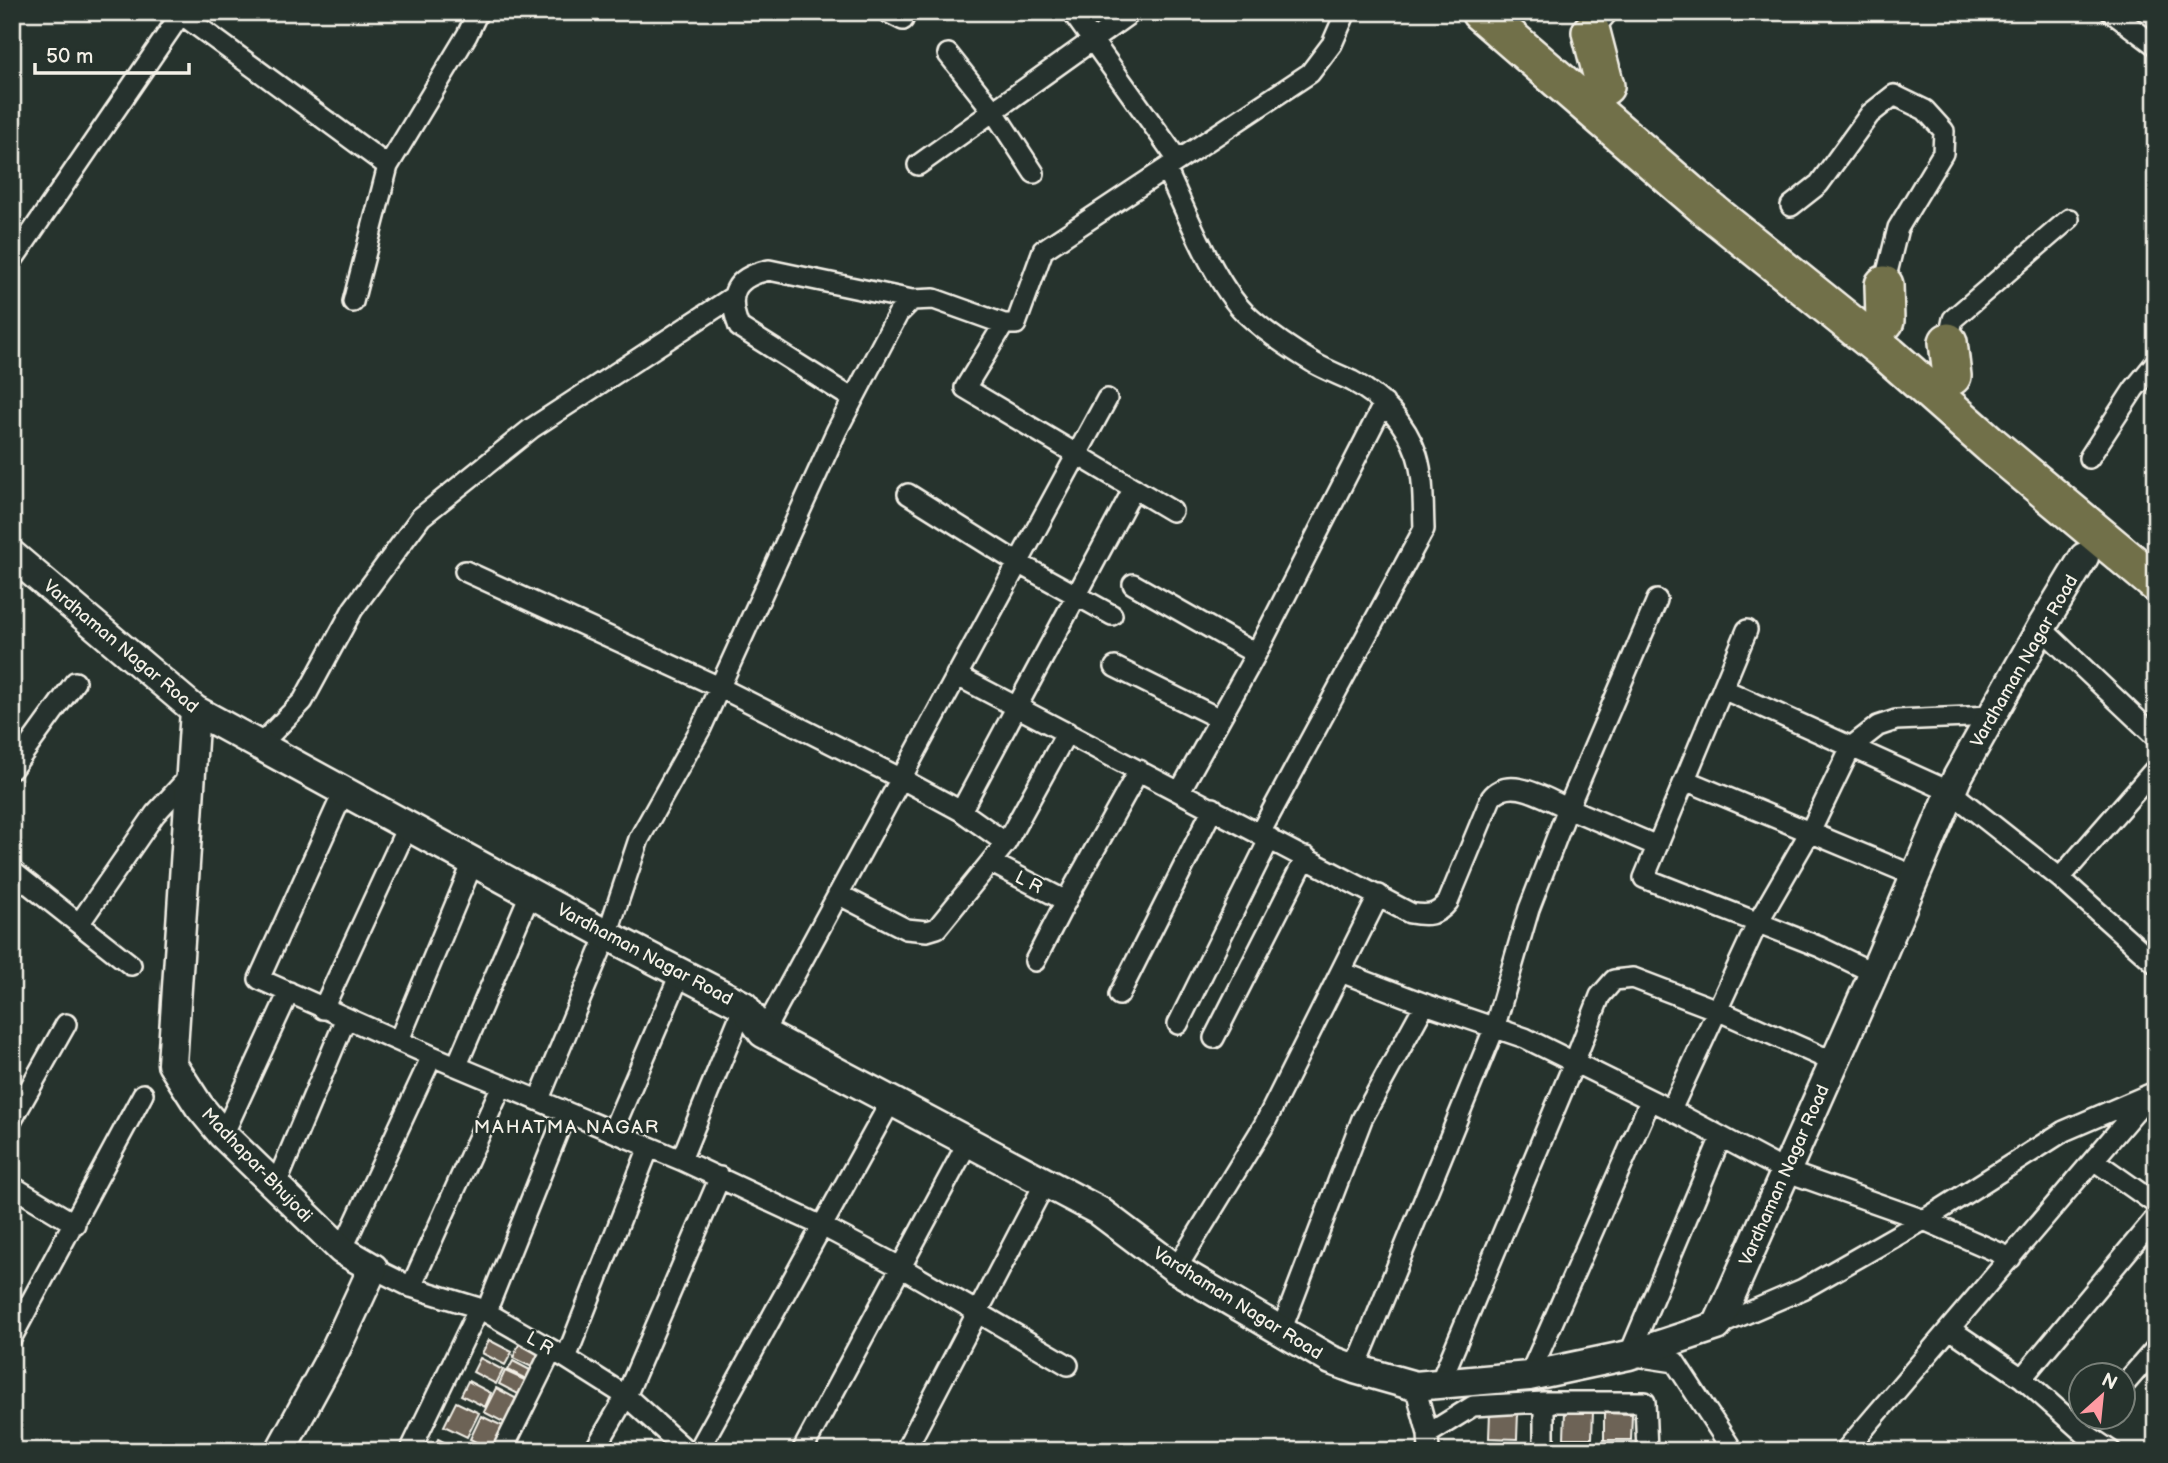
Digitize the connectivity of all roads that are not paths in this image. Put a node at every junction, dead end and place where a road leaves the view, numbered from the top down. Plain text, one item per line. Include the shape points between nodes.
1 (478, 12) edge
2 (1072, 12) edge
3 (1132, 12) edge
4 (1346, 12) edge
5 (1480, 12) edge
6 (2111, 12) edge
7 (1600, 22) edge
8 (1094, 41) junction
9 (2156, 46) edge
10 (948, 54) dead end
11 (1605, 86) dead end
12 (994, 112) junction
13 (1172, 164) junction
14 (918, 165) dead end
15 (388, 166) junction
16 (1034, 173) dead end
17 (1791, 206) dead end
18 (2069, 219) dead end
19 (12, 261) edge
20 (1884, 285) joint
21 (734, 296) junction
22 (912, 300) junction
23 (353, 302) dead end
24 (1885, 321) dead end
25 (1004, 324) junction
26 (1950, 359) dead end
27 (2156, 362) edge
28 (853, 399) junction
29 (1107, 399) dead end
30 (1384, 403) junction
31 (1076, 456) junction
32 (2089, 458) dead end
33 (1134, 488) junction
34 (908, 494) dead end
35 (1172, 512) dead end
36 (12, 555) edge
37 (2084, 557) dead end
38 (1018, 563) junction
39 (464, 571) dead end
40 (2156, 583) edge
41 (1133, 584) dead end
42 (1077, 594) junction
43 (1657, 600) dead end
44 (1112, 615) dead end
45 (2041, 628) junction
46 (1747, 630) dead end
47 (1256, 654) junction
48 (1115, 667) dead end
49 (956, 675) junction
50 (75, 682) dead end
51 (719, 687) junction
52 (1723, 689) junction
53 (1017, 706) junction
54 (195, 710) junction
55 (1992, 716) junction
56 (1220, 719) junction
57 (1067, 732) junction
58 (2156, 737) edge
59 (260, 745) junction
60 (1851, 747) junction
61 (2156, 768) edge
62 (12, 769) edge
63 (1139, 770) junction
64 (190, 775) junction
65 (900, 778) junction
66 (1685, 780) junction
67 (344, 791) junction
68 (1180, 791) junction
69 (1951, 792) junction
70 (1213, 808) junction
71 (1568, 808) junction
72 (961, 811) junction
73 (408, 825) junction
74 (1810, 832) junction
75 (1265, 835) junction
76 (1006, 843) junction
77 (1657, 846) junction
78 (1306, 857) junction
79 (473, 862) junction
80 (992, 863) junction
81 (12, 871) edge
82 (1915, 876) junction
83 (2060, 878) junction
84 (530, 894) junction
85 (838, 894) junction
86 (1379, 895) junction
87 (1066, 901) junction
88 (1758, 922) junction
89 (79, 924) junction
90 (607, 935) junction
91 (1035, 961) dead end
92 (2156, 964) edge
93 (131, 965) dead end
94 (681, 972) junction
95 (1341, 972) junction
96 (1874, 974) junction
97 (289, 992) junction
98 (1119, 995) dead end
99 (1425, 1004) junction
100 (744, 1006) junction
101 (323, 1009) junction
102 (1717, 1010) junction
103 (346, 1018) junction
104 (66, 1024) dead end
105 (1178, 1024) dead end
106 (1494, 1029) junction
107 (763, 1034) junction
108 (1214, 1038) dead end
109 (399, 1040) junction
110 (432, 1056) junction
111 (1834, 1062) junction
112 (1574, 1063) junction
113 (457, 1065) junction
114 (502, 1085) junction
115 (2154, 1093) edge
116 (143, 1094) dead end
117 (539, 1099) junction
118 (891, 1101) junction
119 (1650, 1101) junction
120 (1671, 1111) junction
121 (566, 1112) junction
122 (12, 1120) edge
123 (613, 1130) junction
124 (223, 1135) junction
125 (1721, 1137) junction
126 (968, 1142) junction
127 (649, 1147) junction
128 (681, 1160) junction
129 (2095, 1161) junction
130 (1785, 1171) junction
131 (720, 1177) junction
132 (1045, 1183) junction
133 (12, 1186) edge
134 (275, 1187) junction
135 (2156, 1204) edge
136 (2156, 1217) edge
137 (1924, 1220) junction
138 (75, 1224) junction
139 (822, 1226) junction
140 (342, 1250) junction
141 (2011, 1258) junction
142 (373, 1268) junction
143 (902, 1268) junction
144 (1176, 1269) junction
145 (411, 1287) junction
146 (482, 1310) junction
147 (979, 1313) junction
148 (1717, 1326) junction
149 (1950, 1329) junction
150 (1280, 1331) junction
151 (12, 1337) edge
152 (2156, 1348) edge
153 (559, 1354) junction
154 (1629, 1355) junction
155 (1068, 1365) dead end
156 (1354, 1369) junction
157 (2136, 1372) edge
158 (1529, 1376) junction
159 (2022, 1378) junction
160 (1428, 1384) junction
161 (626, 1396) junction
162 (1544, 1402) junction
163 (2084, 1433) joint
164 (1428, 1442) edge
165 (280, 1451) edge
166 (410, 1451) edge
167 (502, 1451) edge
168 (594, 1451) edge
169 (687, 1451) edge
170 (698, 1451) edge
171 (802, 1451) edge
172 (905, 1451) edge
173 (1544, 1451) edge
174 (1647, 1451) edge
175 (1733, 1451) edge
176 (1845, 1451) edge
177 (2111, 1451) edge

1 - 15 street
2 - 8 street
3 - 8 street
4 - 13 street via 1332,44 1310,73
5 - 40 highway via 1703,205 1889,355
6 - 9 street
7 - 11 highway
8 - 12 street
8 - 13 street
10 - 12 street
12 - 14 street
12 - 16 street
13 - 25 street via 1043,250 1016,324
13 - 30 street via 1216,271 1242,311 1271,335
15 - 19 street via 181,14
15 - 23 street
17 - 20 street via 1819,184 1870,114 1894,95 1925,110 1944,131 1943,152 1898,228
18 - 26 street via 1954,319
20 - 24 highway
21 - 22 street via 739,282 769,270
21 - 28 street via 739,327
21 - 59 street via 532,428 421,517 353,609 303,701
22 - 25 street via 934,299
22 - 28 street via 898,314
25 - 31 street via 965,388
27 - 32 street
28 - 51 street
29 - 31 street
30 - 47 street
30 - 75 street via 1404,428 1417,456 1424,529
31 - 33 street
31 - 38 street
33 - 35 street
33 - 42 street
34 - 38 street
36 - 54 street, Vardhaman Nagar Road
37 - 45 street, Vardhaman Nagar Road
38 - 42 street
38 - 49 street
39 - 51 street
41 - 47 street
42 - 44 street
42 - 53 street
43 - 71 street
45 - 55 street, Vardhaman Nagar Road
45 - 58 street
46 - 52 street
47 - 56 street
48 - 56 street
49 - 53 street
49 - 65 street
50 - 62 street
51 - 65 street
51 - 90 street via 639,839
52 - 60 street
52 - 66 street
53 - 57 street
53 - 72 street
54 - 59 street, Vardhaman Nagar Road
54 - 64 street, Madhapar-Bhujodi
55 - 60 street via 1896,720 1878,726
55 - 69 street, Vardhaman Nagar Road
56 - 68 street
57 - 63 street
57 - 76 street
59 - 67 street, Vardhaman Nagar Road
60 - 69 street
60 - 74 street
61 - 83 street
63 - 68 street
63 - 87 street
64 - 89 street via 155,814
64 - 124 street, Madhapar-Bhujodi via 172,1064
65 - 72 street
65 - 85 street
66 - 74 street
66 - 77 street
67 - 73 street, Vardhaman Nagar Road
67 - 97 street via 259,979
68 - 70 street
69 - 82 street, Vardhaman Nagar Road
69 - 83 street
70 - 75 street
70 - 98 street
71 - 77 street
71 - 86 street via 1520,788 1496,791 1441,911 1434,915 1410,913
71 - 106 street via 1529,909
72 - 76 street
73 - 79 street, Vardhaman Nagar Road
73 - 101 street
74 - 82 street
74 - 88 street
75 - 78 street
75 - 105 street
76 - 80 street
77 - 88 street via 1644,878
78 - 86 street
78 - 108 street
79 - 84 street, Vardhaman Nagar Road
79 - 109 street
80 - 85 street via 944,922 928,931 906,929
80 - 87 street, L R
81 - 89 street
82 - 96 street, Vardhaman Nagar Road
83 - 92 street
84 - 90 street, Vardhaman Nagar Road
84 - 113 street
85 - 107 street
86 - 95 street
87 - 91 street
88 - 96 street
88 - 102 street
89 - 93 street
90 - 94 street, Vardhaman Nagar Road
90 - 117 street
94 - 100 street, Vardhaman Nagar Road
94 - 123 street
95 - 99 street
95 - 144 street via 1263,1127
96 - 111 street, Vardhaman Nagar Road
97 - 101 street
97 - 124 street
99 - 106 street
99 - 150 street via 1362,1119
100 - 107 street, Vardhaman Nagar Road
100 - 128 street
101 - 103 street
102 - 111 street
102 - 112 street via 1633,978 1614,980 1600,996
102 - 120 street
103 - 109 street
103 - 134 street
104 - 122 street
106 - 112 street via 1525,1038
106 - 156 street
107 - 118 street, Vardhaman Nagar Road
109 - 110 street
110 - 113 street
110 - 140 street
111 - 130 street, Vardhaman Nagar Road
112 - 119 street
112 - 160 street
113 - 114 street
114 - 117 street
114 - 145 street
115 - 129 street
115 - 137 street via 2064,1131
116 - 138 street
117 - 121 street
118 - 126 street, Vardhaman Nagar Road
118 - 139 street
119 - 120 street
119 - 158 street
120 - 125 street
121 - 123 street
121 - 146 street
123 - 127 street
124 - 134 street, Madhapar-Bhujodi
125 - 130 street
125 - 154 street
126 - 132 street, Vardhaman Nagar Road
126 - 143 street
127 - 128 street
127 - 153 street
128 - 131 street
129 - 135 street
129 - 141 street
130 - 137 street
130 - 148 street, Vardhaman Nagar Road
131 - 139 street
131 - 161 street
132 - 144 street, Vardhaman Nagar Road via 1099,1211
132 - 147 street
133 - 138 street
134 - 140 street, Madhapar-Bhujodi
136 - 159 street
137 - 141 street
137 - 148 street via 1803,1289
138 - 151 street
139 - 143 street
139 - 170 street
140 - 142 street, Madhapar-Bhujodi
141 - 149 street
142 - 145 street, L R
142 - 165 street
143 - 147 street
143 - 171 street
144 - 150 street, Vardhaman Nagar Road
145 - 146 street, L R
146 - 153 street, L R
146 - 166 street
147 - 155 street
147 - 172 street
148 - 154 street, Vardhaman Nagar Road
149 - 159 street
149 - 176 street
150 - 156 street, Vardhaman Nagar Road
152 - 157 street
153 - 161 street, L R
153 - 167 street
154 - 158 street, Vardhaman Nagar Road
154 - 175 street via 1675,1362
156 - 160 street, Vardhaman Nagar Road
158 - 160 street, Vardhaman Nagar Road
159 - 163 street
160 - 164 street
161 - 168 street
161 - 169 street, L R
162 - 164 street via 1473,1406
162 - 173 street
162 - 174 street via 1646,1402
163 - 177 street

